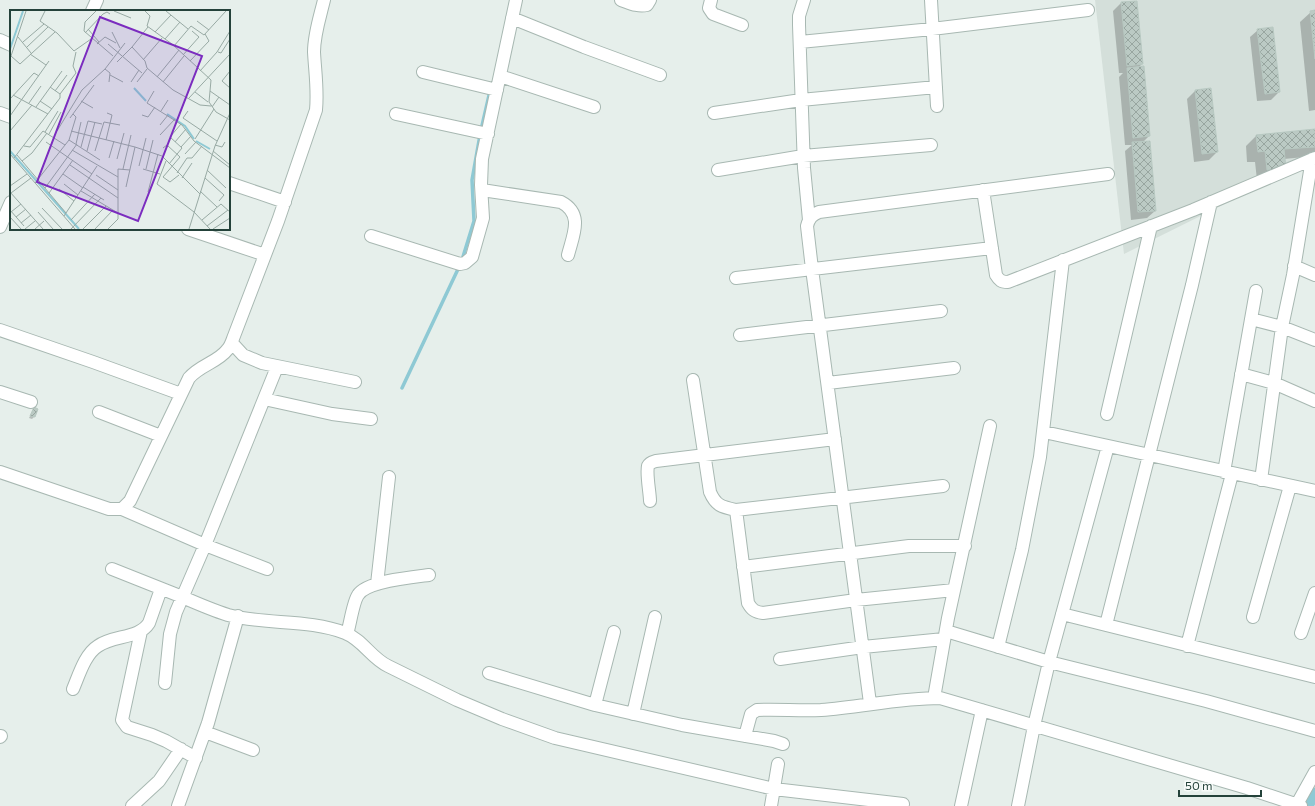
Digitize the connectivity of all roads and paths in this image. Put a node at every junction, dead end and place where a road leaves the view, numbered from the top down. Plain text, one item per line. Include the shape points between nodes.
1 (97, 0) edge
2 (324, 0) edge
3 (516, 0) edge
4 (621, 0) edge
5 (650, 0) edge
6 (711, 0) edge
7 (804, 0) edge
8 (931, 0) edge
9 (92, 10) edge
10 (1088, 10) dead end
11 (512, 18) junction
12 (742, 26) dead end
13 (932, 29) junction
14 (0, 40) edge
15 (800, 42) junction
16 (10, 45) edge
17 (423, 72) dead end
18 (660, 75) dead end
19 (500, 76) junction
20 (936, 87) junction
21 (497, 90) junction
22 (801, 100) junction
23 (937, 106) dead end
24 (594, 107) dead end
25 (0, 113) edge
26 (714, 113) dead end
27 (396, 114) dead end
28 (10, 117) edge
29 (488, 134) junction
30 (931, 145) dead end
31 (803, 156) junction
32 (1314, 159) edge
33 (718, 170) dead end
34 (1108, 174) dead end
35 (230, 182) edge
36 (482, 190) junction
37 (983, 190) junction
38 (285, 202) junction
39 (1211, 202) junction
40 (10, 204) edge
41 (1310, 208) edge
42 (808, 220) junction
43 (1, 221) edge
44 (1151, 226) junction
45 (191, 230) edge
46 (371, 236) dead end
47 (992, 248) junction
48 (265, 255) junction
49 (568, 255) dead end
50 (1063, 260) junction
51 (1294, 266) junction
52 (812, 269) junction
53 (1315, 275) edge
54 (736, 278) dead end
55 (1256, 291) dead end
56 (941, 311) dead end
57 (1251, 319) junction
58 (820, 326) junction
59 (1282, 327) junction
60 (0, 330) edge
61 (740, 335) dead end
62 (1315, 340) edge
63 (232, 343) junction
64 (277, 367) junction
65 (954, 368) dead end
66 (1242, 374) junction
67 (693, 380) dead end
68 (355, 382) dead end
69 (828, 383) junction
70 (1274, 383) junction
71 (0, 392) edge
72 (180, 394) junction
73 (264, 399) junction
74 (1315, 401) edge
75 (31, 402) dead end
76 (99, 412) dead end
77 (1107, 414) dead end
78 (370, 419) dead end
79 (990, 426) dead end
80 (1044, 432) junction
81 (160, 436) junction
82 (835, 439) junction
83 (1108, 446) junction
84 (703, 455) junction
85 (1149, 456) junction
86 (0, 472) edge
87 (1228, 473) junction
88 (389, 478) dead end
89 (1261, 480) junction
90 (944, 486) dead end
91 (1290, 486) junction
92 (1315, 491) edge
93 (843, 498) junction
94 (650, 501) dead end
95 (122, 509) junction
96 (736, 510) junction
97 (205, 545) junction
98 (965, 546) junction
99 (850, 553) junction
100 (744, 567) junction
101 (112, 569) dead end
102 (267, 569) dead end
103 (429, 574) dead end
104 (377, 584) junction
105 (161, 589) junction
106 (954, 590) junction
107 (1315, 593) edge
108 (182, 598) junction
109 (856, 600) junction
110 (1062, 614) junction
111 (238, 616) junction
112 (655, 617) dead end
113 (1253, 617) dead end
114 (1106, 625) junction
115 (141, 631) junction
116 (614, 632) dead end
117 (1301, 633) dead end
118 (347, 634) junction
119 (945, 635) junction
120 (1187, 646) junction
121 (863, 647) junction
122 (998, 647) junction
123 (780, 659) dead end
124 (1049, 662) junction
125 (490, 673) dead end
126 (1315, 677) edge
127 (165, 683) dead end
128 (73, 689) dead end
129 (934, 698) junction
130 (870, 703) junction
131 (595, 705) junction
132 (982, 710) junction
133 (633, 714) junction
134 (1034, 726) junction
135 (1315, 731) edge
136 (205, 732) junction
137 (745, 736) junction
138 (783, 744) dead end
139 (180, 749) junction
140 (253, 750) dead end
141 (196, 758) junction
142 (778, 764) dead end
143 (1315, 772) edge
144 (774, 789) junction
145 (904, 804) dead end
146 (132, 806) edge
147 (178, 806) edge
148 (771, 806) edge
149 (961, 806) edge
150 (1018, 806) edge
151 (1298, 806) edge

1 - 9 street
2 - 38 street via 315,37 318,95 316,110
3 - 11 street
4 - 5 street via 643,6
6 - 12 street via 709,8 713,14
7 - 15 street via 799,16
8 - 13 street
10 - 13 street
11 - 18 street
11 - 19 street
13 - 15 street
13 - 20 street
14 - 16 street
15 - 22 street
17 - 21 street
19 - 21 street
19 - 24 street
20 - 22 street
20 - 23 street
21 - 29 street
22 - 26 street
22 - 31 street
25 - 28 street
27 - 29 street
29 - 36 street via 482,165
30 - 31 street
31 - 33 street
31 - 42 street
32 - 39 street
32 - 41 street
34 - 37 street
35 - 38 street
36 - 46 street via 482,226 472,257 465,263 460,264
36 - 49 street via 561,202 568,206 576,217
37 - 42 street via 819,212
37 - 47 street
38 - 48 street
39 - 44 street
39 - 85 street
40 - 43 street
41 - 51 street
42 - 52 street
44 - 50 street
44 - 77 street
45 - 48 street
47 - 50 street via 996,274 1002,282 1008,282
47 - 52 street
48 - 63 street
50 - 80 street
51 - 53 street
51 - 59 street
52 - 54 street
52 - 58 street
55 - 57 street
56 - 58 street
57 - 59 street
57 - 66 street
58 - 61 street
58 - 69 street
59 - 62 street
59 - 70 street
60 - 72 street
63 - 64 street via 242,355
63 - 72 street via 224,354 194,372
64 - 68 street
64 - 73 street
65 - 69 street
66 - 70 street
66 - 87 street
67 - 84 street
69 - 82 street
70 - 74 street
70 - 89 street
71 - 75 street
72 - 81 street
73 - 78 street via 332,414
73 - 97 street
76 - 81 street
79 - 98 street
80 - 83 street
80 - 122 street via 1022,550
81 - 95 street via 130,501
82 - 84 street
82 - 93 street
83 - 85 street
83 - 110 street
84 - 94 street via 651,463 648,466
84 - 96 street via 713,500
85 - 87 street
85 - 114 street
86 - 95 street via 109,508
87 - 89 street
87 - 120 street
88 - 104 street
89 - 91 street
90 - 93 street
91 - 92 street
91 - 113 street
93 - 96 street
93 - 99 street
95 - 97 street
96 - 100 street
97 - 102 street
97 - 108 street
98 - 99 street via 909,546
98 - 106 street
99 - 100 street
99 - 109 street
100 - 109 street via 748,603 756,613
101 - 105 street
103 - 104 street
104 - 118 street via 364,589 358,595
105 - 108 street
105 - 115 street via 149,623
106 - 109 street
106 - 119 street
107 - 117 street
108 - 111 street
108 - 127 street via 170,634
109 - 121 street
110 - 114 street
110 - 124 street
111 - 118 street
111 - 136 street
112 - 133 street
114 - 120 street
115 - 128 street via 97,646 85,661
115 - 139 street via 122,720 127,727 152,734
116 - 131 street
118 - 144 street via 362,644 380,662 457,700 525,728 555,738
119 - 121 street
119 - 122 street
119 - 129 street
120 - 126 street
121 - 123 street
121 - 130 street
122 - 124 street
124 - 134 street
124 - 135 street
125 - 131 street
129 - 130 street
129 - 132 street
130 - 137 street via 821,710 757,710 751,714
131 - 133 street
132 - 134 street
132 - 149 street
133 - 137 street
134 - 150 street
134 - 151 street via 1247,788
136 - 140 street
136 - 141 street
137 - 138 street
139 - 141 street
139 - 146 street via 159,782
141 - 147 street
142 - 144 street
143 - 151 street
144 - 145 street
144 - 148 street

